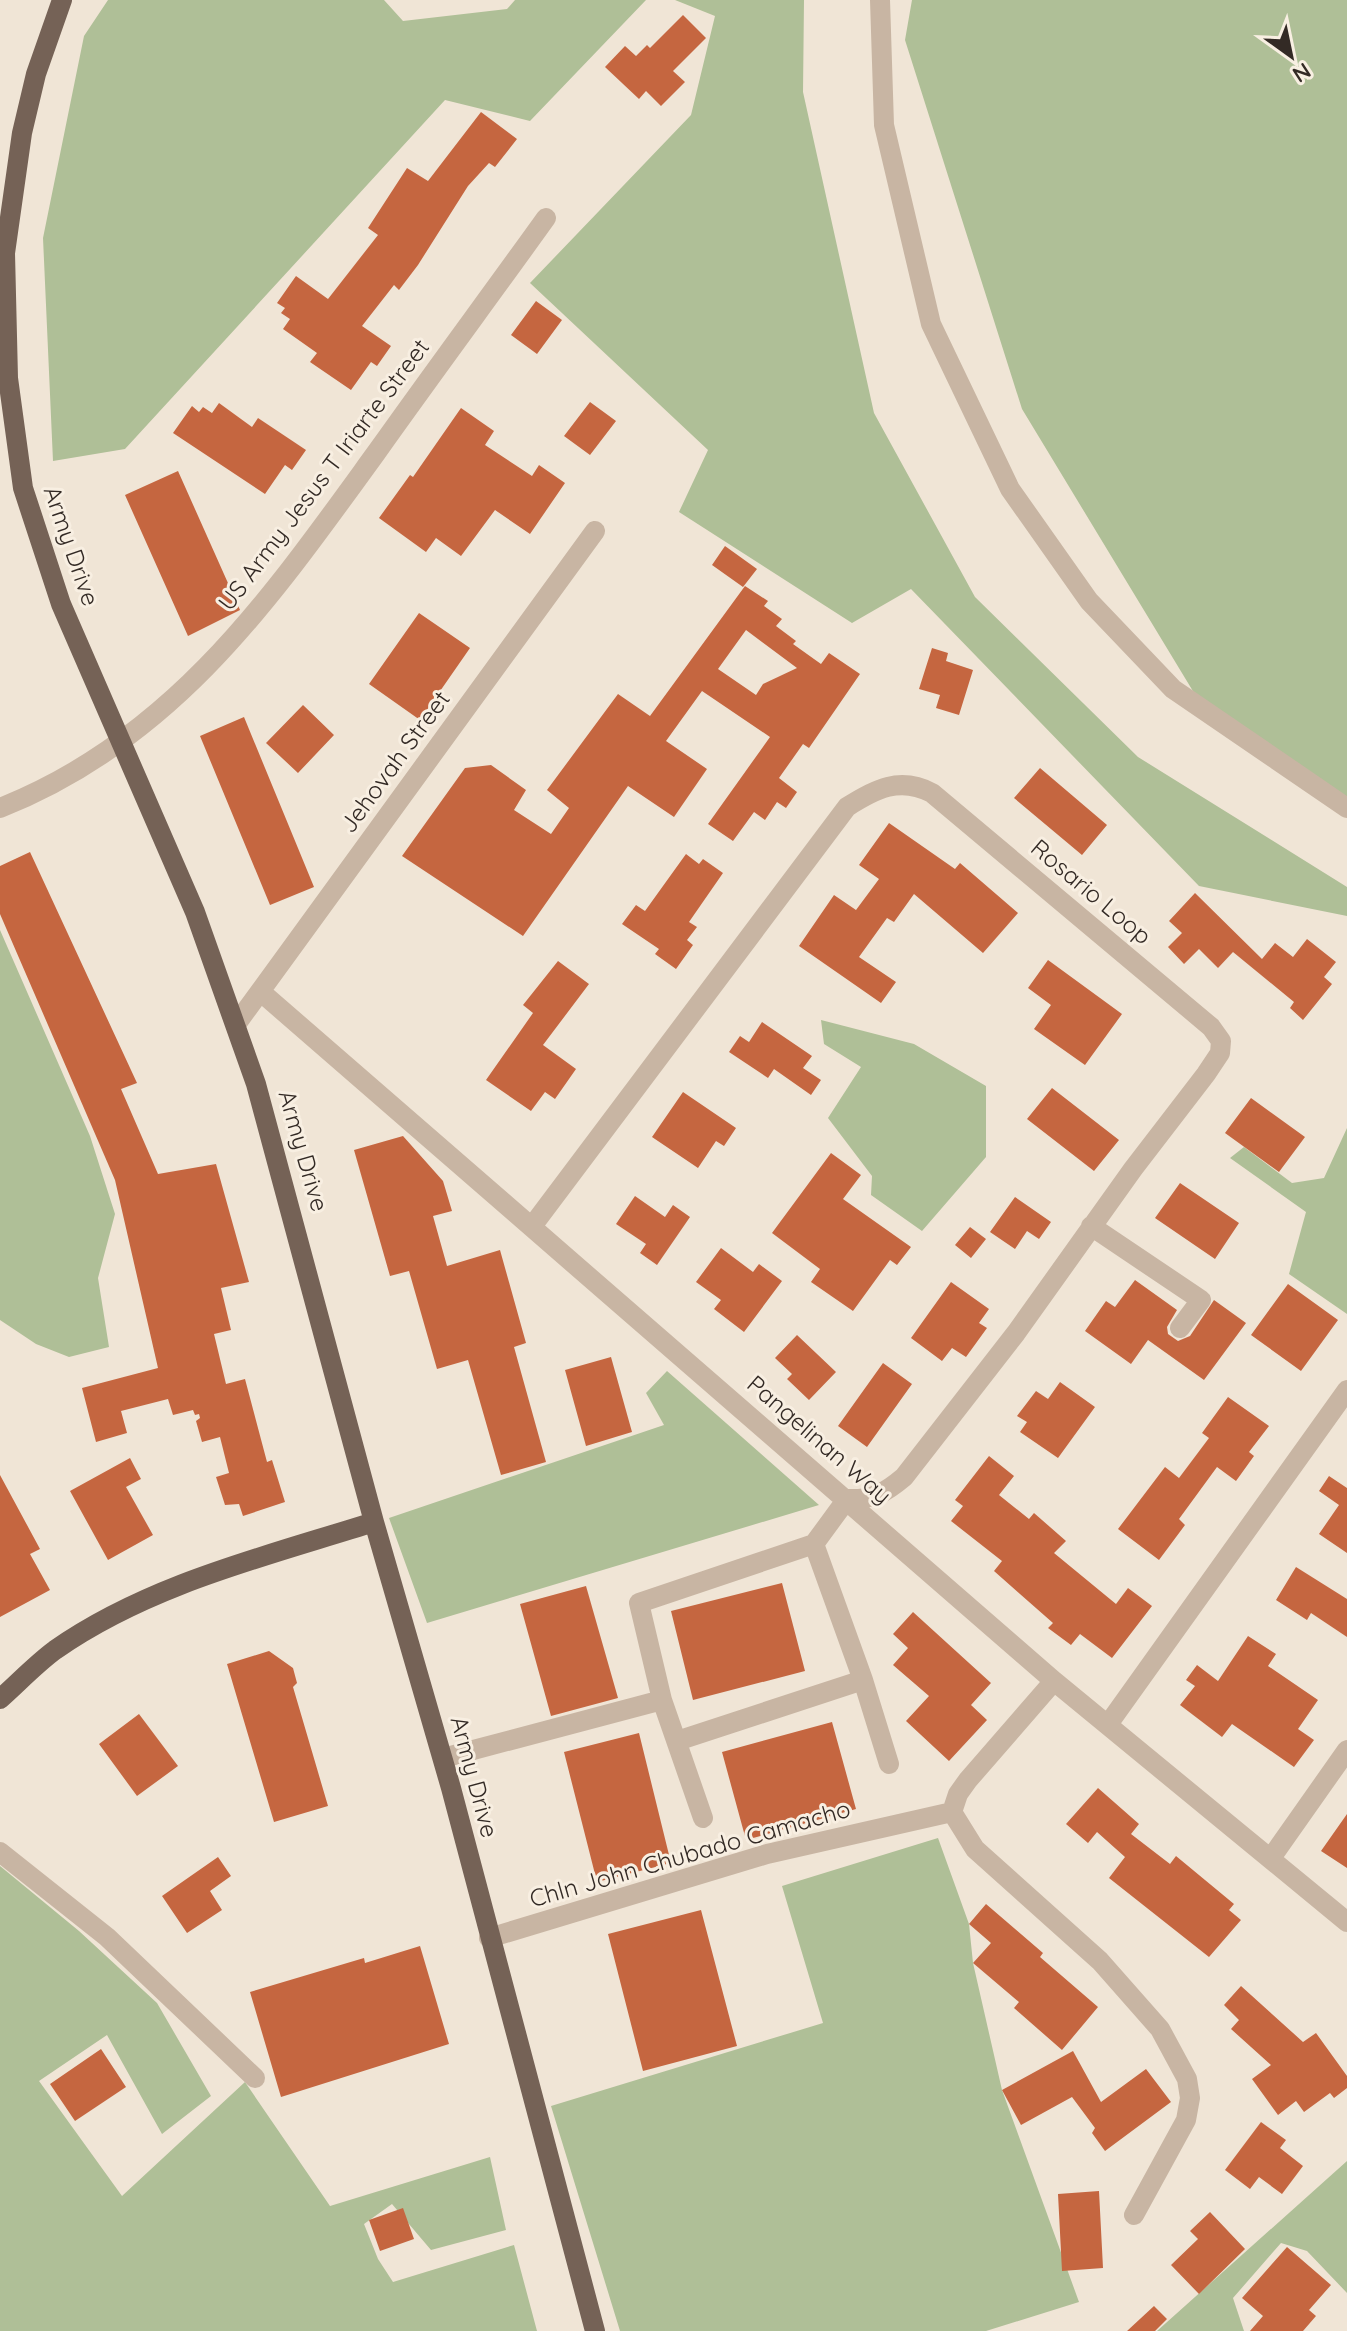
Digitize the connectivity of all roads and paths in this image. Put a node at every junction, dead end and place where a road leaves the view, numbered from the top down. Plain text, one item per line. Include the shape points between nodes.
1 (62, 0) edge
2 (880, 0) edge
3 (546, 218) dead end
4 (4, 380) edge
5 (595, 531) dead end
6 (120, 742) junction
7 (0, 808) edge
8 (1347, 808) edge
9 (261, 992) junction
10 (237, 1023) junction
11 (533, 1225) junction
12 (1091, 1226) junction
13 (1180, 1328) dead end
14 (1347, 1390) edge
15 (847, 1499) junction
16 (374, 1522) junction
17 (814, 1544) junction
18 (863, 1680) junction
19 (1054, 1681) junction
20 (0, 1699) edge
21 (662, 1700) junction
22 (1109, 1723) junction
23 (677, 1741) junction
24 (1347, 1750) edge
25 (443, 1758) junction
26 (889, 1764) dead end
27 (952, 1812) junction
28 (703, 1818) dead end
29 (0, 1852) edge
30 (1271, 1858) junction
31 (1347, 1922) edge
32 (489, 1938) junction
33 (255, 2078) dead end
34 (1134, 2215) dead end
35 (595, 2331) edge

1 - 4 main road, Army Drive via 36,74 11,193
2 - 8 street via 884,125 931,324 1010,489 1089,601 1173,689
3 - 6 street, US Army Jesus T Iriarte Street via 271,597 198,678
4 - 6 main road, Army Drive via 40,549
5 - 9 street, Jehovah Street
6 - 7 street, US Army Jesus T Iriarte Street via 48,789
6 - 10 main road, Army Drive
9 - 10 street, Jehovah Street
9 - 11 street, Pangelinan Way
10 - 16 main road, Army Drive via 295,1218
11 - 12 street, Rosario Loop via 847,807 889,785 907,785 932,793 1211,1027 1221,1041 1220,1053 1206,1074
11 - 15 street, Pangelinan Way
12 - 13 street via 1201,1300
12 - 15 street, Rosario Loop via 904,1477 883,1494
14 - 22 street
15 - 17 street
15 - 19 street, Pangelinan Way
16 - 20 main road via 232,1567 96,1624 54,1651
16 - 25 main road, Army Drive
17 - 18 street
17 - 21 street via 639,1603
18 - 23 street
18 - 26 street
19 - 22 street, Pangelinan Way
19 - 27 street via 968,1780
21 - 23 street
21 - 25 street
22 - 30 street, Pangelinan Way
23 - 28 street
24 - 30 street
25 - 32 main road, Army Drive
27 - 32 street, Chln John Chubado Camacho via 767,1854
27 - 34 street via 975,1849 1100,1961 1150,2017 1187,2079 1186,2120
29 - 33 street via 107,1937
30 - 31 street, Pangelinan Way
32 - 35 main road, Army Drive

